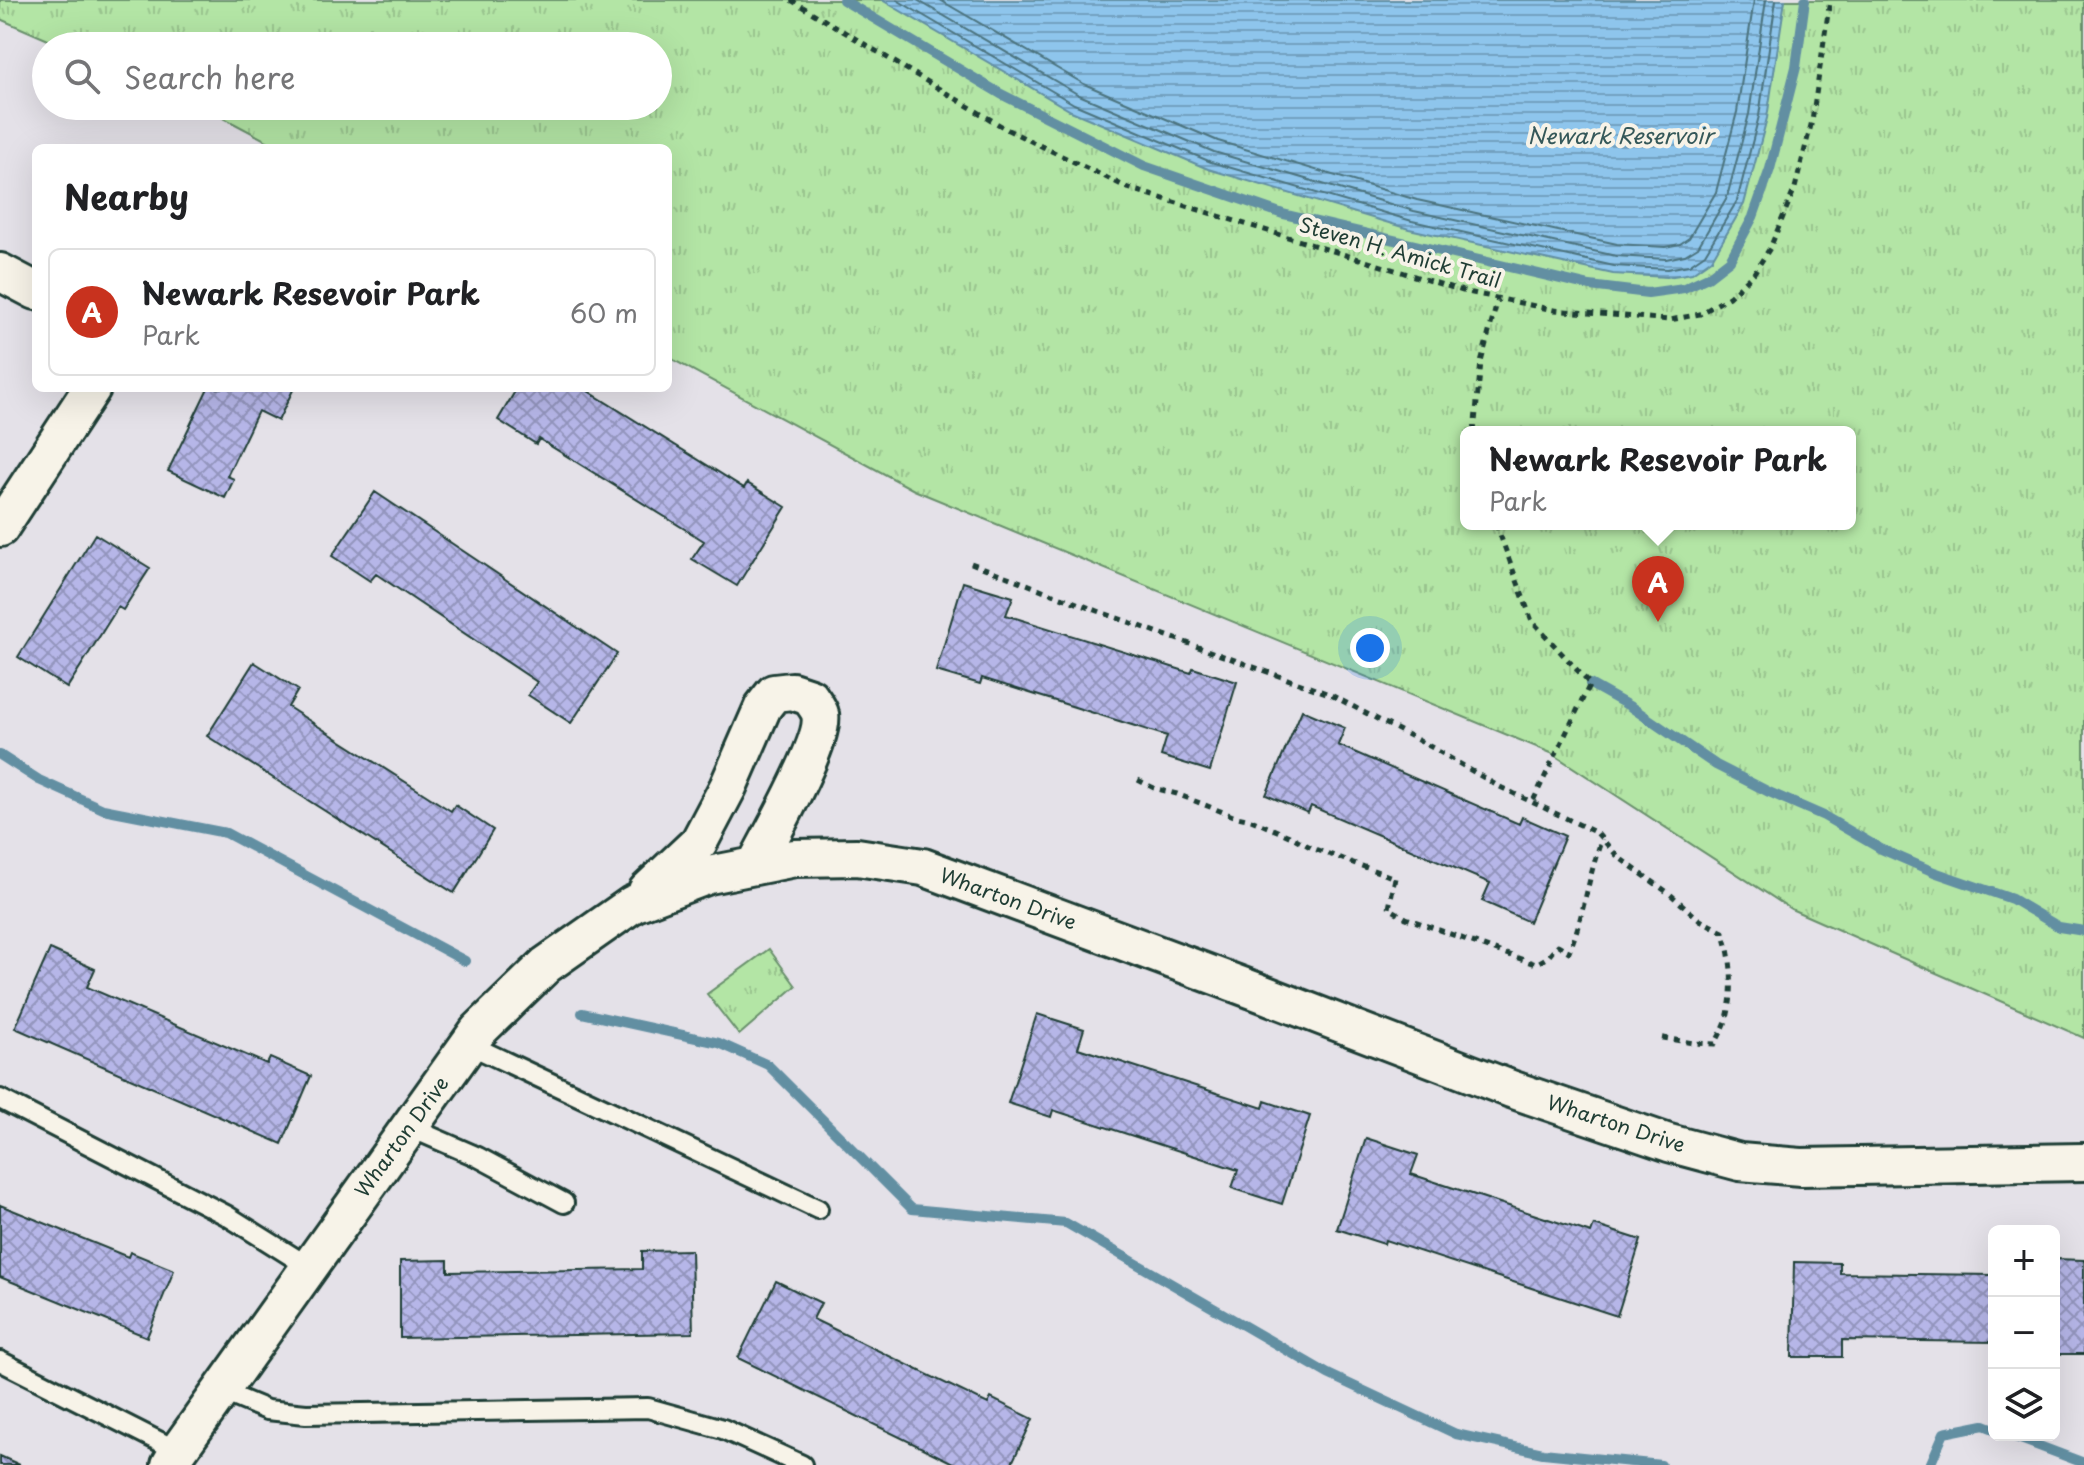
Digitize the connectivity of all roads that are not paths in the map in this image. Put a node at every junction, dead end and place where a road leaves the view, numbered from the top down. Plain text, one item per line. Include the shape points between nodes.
1 (0, 272) edge
2 (32, 289) edge
3 (89, 392) edge
4 (0, 528) edge
5 (755, 866) junction
6 (633, 904) junction
7 (468, 1044) junction
8 (0, 1099) edge
9 (409, 1127) junction
10 (2084, 1162) edge
11 (564, 1203) dead end
12 (818, 1209) dead end
13 (309, 1267) junction
14 (0, 1361) edge
15 (221, 1391) junction
16 (174, 1458) edge
17 (802, 1465) edge

1 - 2 street
3 - 4 street
5 - 6 street, Wharton Drive via 709,875
5 - 6 street via 820,731 820,714 810,697 792,691 774,693 763,707 699,842
5 - 10 street, Wharton Drive via 795,858 857,857 923,867 1511,1089 1740,1162 1801,1167
6 - 7 street, Wharton Drive via 546,965
7 - 9 street, Wharton Drive
7 - 12 lane
8 - 13 lane via 226,1215
9 - 11 lane
9 - 13 street, Wharton Drive
13 - 15 street, Wharton Drive
14 - 16 lane
15 - 16 street, Wharton Drive
15 - 17 lane via 267,1410 306,1414 648,1408 723,1429

